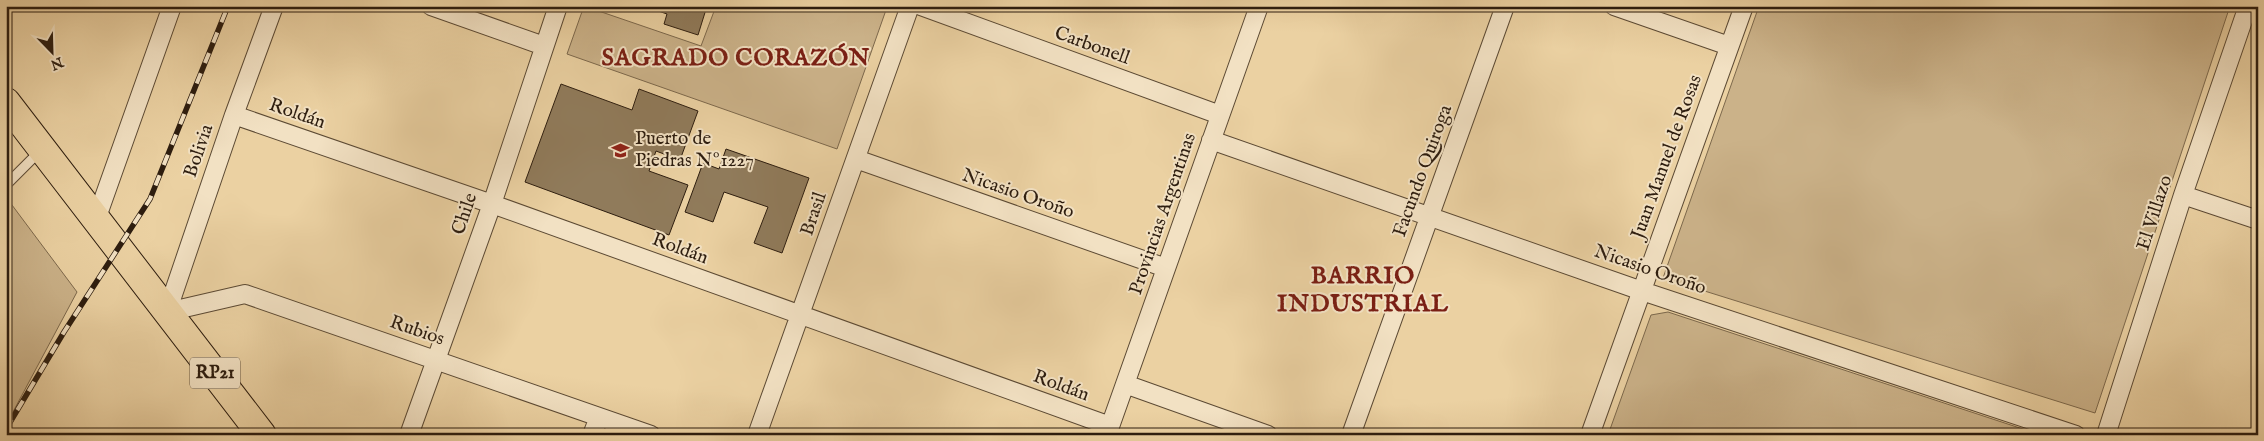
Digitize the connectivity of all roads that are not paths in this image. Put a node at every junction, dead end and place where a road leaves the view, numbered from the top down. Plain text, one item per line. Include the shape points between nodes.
1 (172, 6) edge
2 (274, 6) edge
3 (431, 6) edge
4 (558, 6) edge
5 (910, 6) edge
6 (921, 6) edge
7 (1259, 6) edge
8 (1504, 6) edge
9 (1614, 6) edge
10 (1744, 6) edge
11 (2248, 6) edge
12 (544, 46) junction
13 (1730, 46) junction
14 (6, 102) edge
15 (234, 115) junction
16 (1220, 115) junction
17 (1211, 140) junction
18 (43, 148) junction
19 (856, 159) junction
20 (6, 186) edge
21 (2182, 196) junction
22 (492, 204) junction
23 (97, 217) junction
24 (1430, 217) junction
25 (2258, 220) edge
26 (1166, 268) junction
27 (1642, 291) junction
28 (167, 312) junction
29 (801, 315) junction
30 (436, 360) junction
31 (1125, 384) junction
32 (598, 417) junction
33 (1109, 430) edge
34 (262, 435) edge
35 (409, 435) edge
36 (592, 435) edge
37 (651, 435) edge
38 (757, 435) edge
39 (1268, 435) edge
40 (1351, 435) edge
41 (1590, 435) edge
42 (2076, 435) edge
43 (2106, 435) edge

1 - 23 street
2 - 15 street, Bolivia
3 - 12 street
4 - 12 street, Chile
5 - 19 street, Brasil
6 - 16 street, Carbonell
7 - 16 street, Provincias Argentinas
8 - 24 street, Facundo Quiroga
9 - 13 street
10 - 13 street, Juan Manuel de Rosas
11 - 21 street, El Villazo
12 - 22 street, Chile
13 - 27 street, Juan Manuel de Rosas
14 - 18 main road, RP21
15 - 22 street, Roldán
15 - 28 street, Bolivia
16 - 17 street, Provincias Argentinas
17 - 24 street, Nicasio Oroño
17 - 26 street, Provincias Argentinas
18 - 20 lane
18 - 23 main road, RP21
19 - 26 street, Nicasio Oroño
19 - 29 street, Brasil
21 - 25 street
21 - 43 street, El Villazo
22 - 29 street, Roldán
22 - 30 street, Chile
23 - 28 main road, RP21
24 - 27 street, Nicasio Oroño
24 - 40 street, Facundo Quiroga
26 - 31 street, Provincias Argentinas
27 - 41 street, Juan Manuel de Rosas
27 - 42 street, Nicasio Oroño
28 - 30 street, Rubios via 245,294
28 - 34 main road, RP21
29 - 33 street, Roldán
29 - 38 street, Brasil
30 - 32 street, Rubios
30 - 35 street, Chile
31 - 33 street, Provincias Argentinas
31 - 39 street
32 - 36 street
32 - 37 street, Rubios

